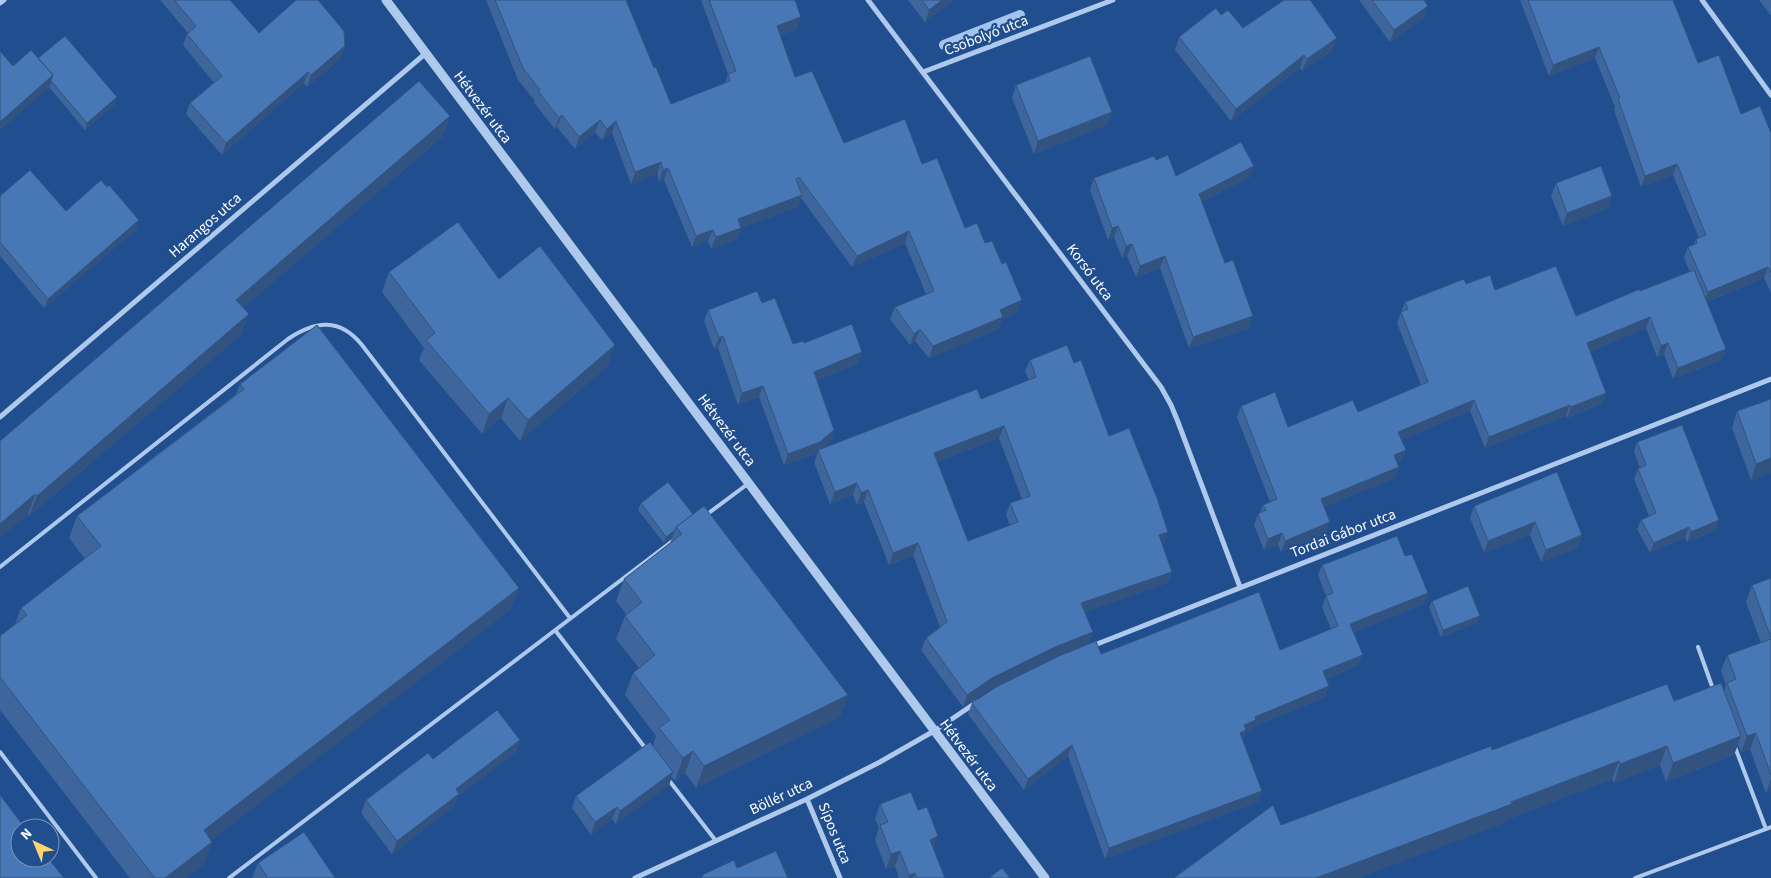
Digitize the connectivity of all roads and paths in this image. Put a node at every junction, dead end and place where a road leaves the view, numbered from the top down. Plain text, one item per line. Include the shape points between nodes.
1 (4, 0) edge
2 (386, 0) edge
3 (868, 0) edge
4 (1113, 0) edge
5 (1702, 0) edge
6 (0, 3) edge
7 (426, 53) junction
8 (923, 72) junction
9 (1771, 95) edge
10 (1771, 379) edge
11 (0, 417) edge
12 (749, 483) junction
13 (700, 520) edge
14 (677, 537) edge
15 (0, 567) edge
16 (1240, 587) junction
17 (570, 618) junction
18 (555, 630) junction
19 (1698, 647) dead end
20 (1085, 649) edge
21 (1715, 693) edge
22 (984, 697) edge
23 (934, 731) junction
24 (1732, 738) edge
25 (0, 752) edge
26 (650, 755) edge
27 (668, 778) edge
28 (807, 798) junction
29 (1771, 827) edge
30 (1766, 829) junction
31 (716, 841) junction
32 (96, 878) edge
33 (229, 878) edge
34 (635, 878) edge
35 (840, 878) edge
36 (1045, 878) edge
37 (1635, 878) edge

1 - 6 street
2 - 7 street, Hétvezér utca
3 - 8 street, Korsó utca
4 - 8 street, Csobolyó utca
5 - 9 street
7 - 11 street, Harangos utca
7 - 12 street, Hétvezér utca
8 - 16 street, Korsó utca via 1161,387 1178,422
10 - 16 street, Tordai Gábor utca
12 - 13 lane
12 - 23 street, Hétvezér utca
14 - 17 lane
15 - 17 lane via 288,339 307,327 328,324 348,330 362,345
16 - 20 street, Tordai Gábor utca
17 - 18 lane
18 - 26 lane
18 - 33 lane
19 - 21 lane
22 - 23 street
23 - 28 street, Böllér utca
23 - 36 street, Hétvezér utca
24 - 30 lane
25 - 32 lane
27 - 31 lane
28 - 31 street, Böllér utca
28 - 35 street, Sípos utca
29 - 30 lane
30 - 37 lane
31 - 34 street, Böllér utca

